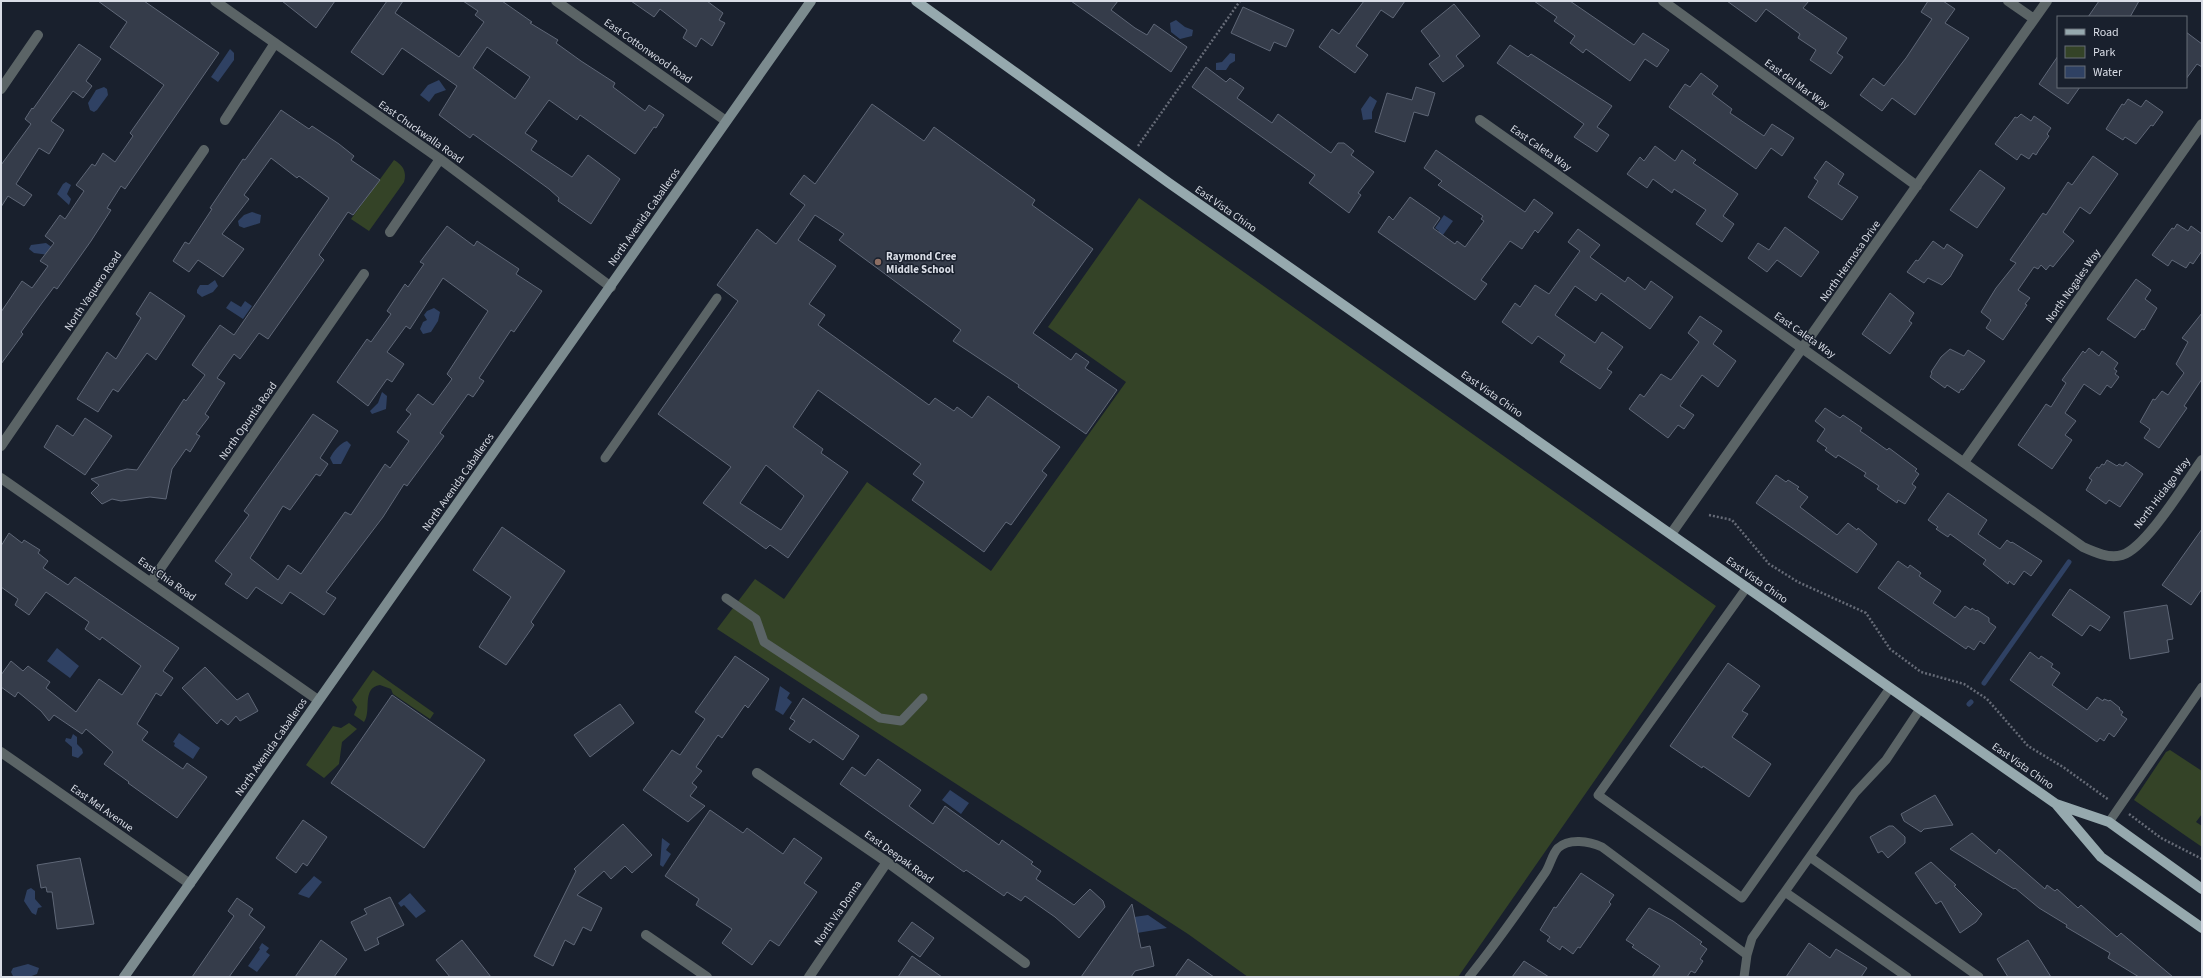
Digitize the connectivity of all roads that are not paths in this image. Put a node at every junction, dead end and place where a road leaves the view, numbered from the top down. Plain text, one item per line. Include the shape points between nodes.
1 (214, 1) edge
2 (556, 1) edge
3 (811, 1) edge
4 (916, 1) edge
5 (1663, 1) edge
6 (2008, 1) edge
7 (2047, 1) edge
8 (2034, 19) junction
9 (38, 35) dead end
10 (275, 43) junction
11 (1, 89) edge
12 (225, 120) dead end
13 (1480, 120) dead end
14 (726, 121) junction
15 (2202, 124) edge
16 (204, 150) dead end
17 (440, 159) junction
18 (1917, 186) junction
19 (390, 232) dead end
20 (364, 274) dead end
21 (611, 287) junction
22 (717, 298) dead end
23 (1803, 348) junction
24 (1, 446) edge
25 (605, 458) dead end
26 (2202, 460) edge
27 (1964, 462) junction
28 (1, 478) edge
29 (1670, 534) junction
30 (2122, 555) joint
31 (151, 582) junction
32 (1747, 587) junction
33 (726, 598) dead end
34 (2202, 687) edge
35 (1890, 688) junction
36 (923, 698) dead end
37 (318, 700) junction
38 (1920, 709) junction
39 (1, 752) edge
40 (757, 773) dead end
41 (2056, 804) junction
42 (2109, 822) junction
43 (1810, 857) junction
44 (886, 862) junction
45 (190, 884) junction
46 (2202, 889) edge
47 (1785, 892) junction
48 (2202, 928) edge
49 (646, 935) dead end
50 (1747, 955) junction
51 (1025, 963) dead end
52 (124, 977) edge
53 (707, 977) edge
54 (809, 977) edge
55 (1469, 977) edge
56 (1744, 977) edge
57 (1907, 977) edge
58 (1979, 977) edge

1 - 10 street, East Chuckwalla Road
2 - 14 street, East Cottonwood Road
3 - 14 street, North Avenida Caballeros
4 - 29 main road, East Vista Chino via 1131,156
5 - 18 street, East del Mar Way
6 - 8 street
7 - 8 street, North Hermosa Drive
8 - 18 street, North Hermosa Drive
9 - 11 street
10 - 12 street
10 - 17 street, East Chuckwalla Road
13 - 23 street, East Caleta Way
14 - 21 street, North Avenida Caballeros
15 - 27 street, North Nogales Way
16 - 24 street, North Vaquero Road
17 - 19 street
17 - 21 street, East Chuckwalla Road
18 - 23 street, North Hermosa Drive
20 - 31 street, North Opuntia Road
21 - 37 street, North Avenida Caballeros
22 - 25 lane
23 - 27 street, East Caleta Way
23 - 29 street, North Hermosa Drive
26 - 30 street, North Hidalgo Way via 2150,533
27 - 30 street, East Caleta Way via 2083,547 2102,555
28 - 31 street, East Chia Road
29 - 32 main road, East Vista Chino
31 - 37 street, East Chia Road
32 - 35 main road, East Vista Chino
32 - 35 lane via 1598,795 1736,894 1742,898
33 - 36 lane via 756,620 764,642 880,718 901,721
34 - 42 lane
35 - 38 main road, East Vista Chino
37 - 45 street, North Avenida Caballeros
38 - 41 main road, East Vista Chino
38 - 43 lane via 1886,760 1859,789
39 - 45 street, East Mel Avenue
40 - 44 street, East Deepak Road
41 - 42 main road, East Vista Chino
41 - 48 main road, East Vista Chino via 2101,856
42 - 46 main road, East Vista Chino
43 - 47 lane
43 - 58 lane
44 - 51 street, East Deepak Road
44 - 54 street, North Via Donna
45 - 52 street, North Avenida Caballeros
47 - 50 lane via 1752,938
47 - 57 lane
49 - 53 street
50 - 55 lane via 1602,847 1592,843 1567,843 1557,848 1546,872
50 - 56 lane

